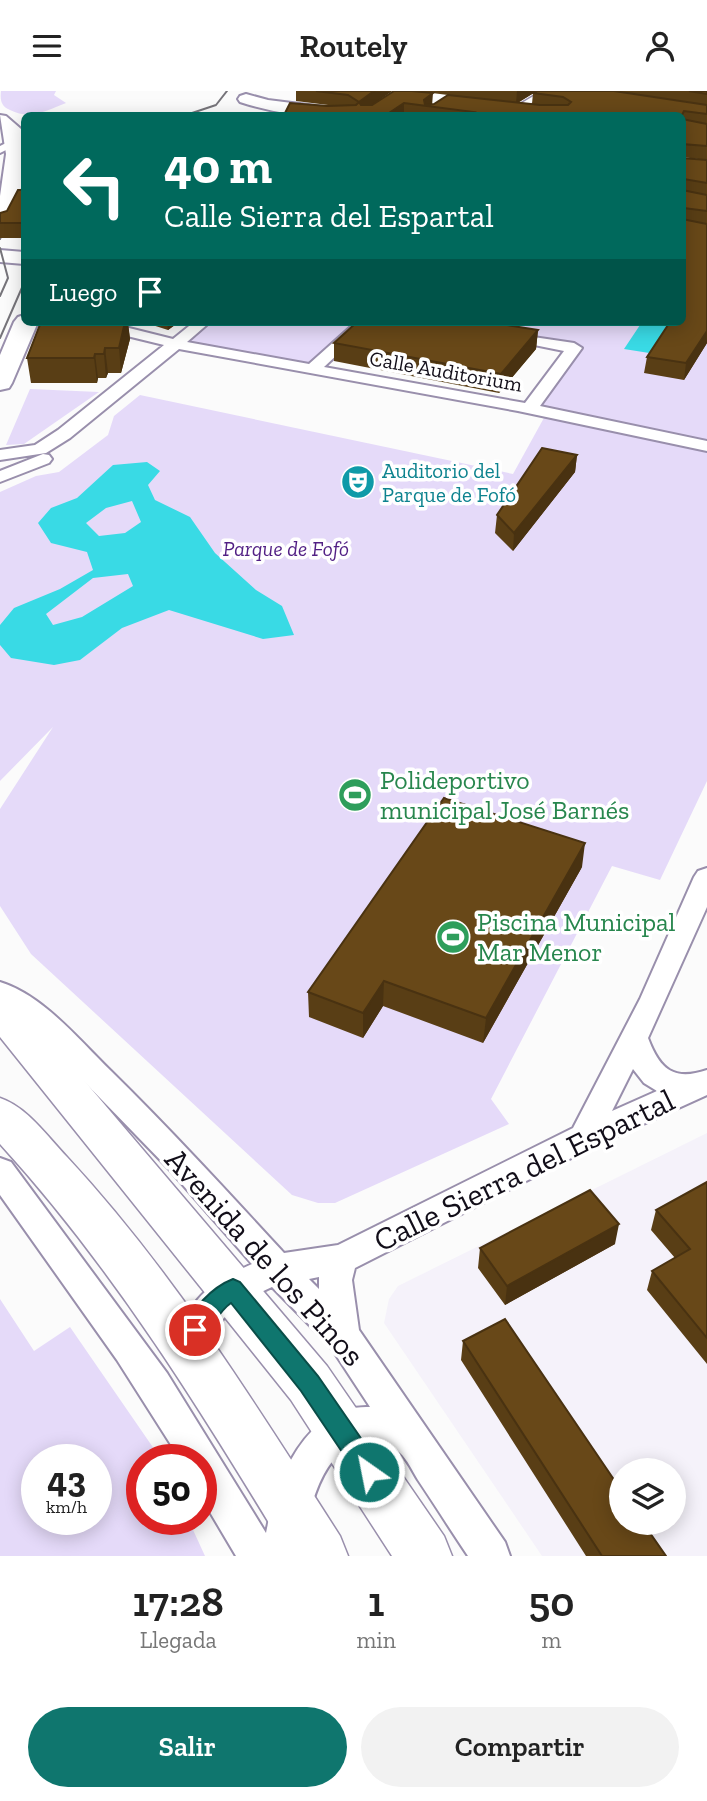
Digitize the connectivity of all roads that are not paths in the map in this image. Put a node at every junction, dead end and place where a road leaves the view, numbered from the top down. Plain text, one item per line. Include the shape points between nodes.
1 (548, 91) edge
2 (242, 103) edge
3 (500, 109) edge
4 (514, 110) junction
5 (273, 112) edge
6 (323, 112) edge
7 (531, 112) edge
8 (0, 120) edge
9 (21, 126) edge
10 (7, 147) edge
11 (0, 220) edge
12 (0, 256) edge
13 (21, 258) edge
14 (24, 326) edge
15 (103, 326) edge
16 (198, 326) edge
17 (360, 326) edge
18 (495, 333) edge
19 (176, 344) junction
20 (311, 370) junction
21 (0, 383) edge
22 (529, 409) junction
23 (64, 434) junction
24 (707, 446) edge
25 (40, 449) junction
26 (0, 455) edge
27 (0, 467) edge
28 (0, 477) edge
29 (707, 877) edge
30 (0, 992) edge
31 (0, 1009) edge
32 (634, 1038) junction
33 (701, 1085) edge
34 (0, 1115) edge
35 (584, 1137) junction
36 (0, 1171) edge
37 (342, 1259) junction
38 (277, 1269) junction
39 (233, 1289) junction
40 (342, 1335) junction
41 (188, 1348) junction
42 (342, 1430) junction
43 (416, 1443) junction
44 (192, 1444) edge
45 (217, 1487) edge
46 (290, 1509) junction
47 (258, 1556) edge
48 (282, 1556) edge
49 (320, 1556) edge
50 (424, 1556) edge
51 (491, 1556) edge

1 - 4 street
2 - 5 main road
2 - 6 main road
3 - 4 street
4 - 7 street
8 - 9 main road
8 - 10 main road via 12,127
10 - 11 main road via 16,172 12,196
12 - 13 main road
14 - 21 main road
15 - 19 street, Calle Auditorium
16 - 19 street
17 - 20 street
18 - 22 street via 574,348
19 - 20 street, Calle Auditorium
19 - 23 street
20 - 22 street, Calle Auditorium
22 - 24 street, Calle Auditorium
23 - 25 street
23 - 28 street via 46,457
25 - 26 street
25 - 27 street
29 - 32 street
30 - 38 street, Avenida de los Pinos via 44,1022 179,1159
31 - 39 main road, Avenida de los Pinos
32 - 33 street via 646,1069 664,1082 677,1087
32 - 35 street
33 - 35 street, Calle Sierra del Espartal
34 - 41 main road via 93,1219
35 - 37 street, Calle Sierra del Espartal
36 - 44 street via 97,1298
37 - 38 street, Calle Sierra del Espartal
37 - 40 street, Calle Sierra del Espartal via 335,1280
38 - 39 street, Calle Sierra del Espartal
38 - 40 street, Avenida de los Pinos
39 - 41 street, Calle Sierra del Espartal via 202,1318
39 - 42 main road, Avenida de los Pinos
40 - 43 street, Avenida de los Pinos
41 - 46 main road
42 - 43 street via 379,1423
42 - 46 street via 314,1455
42 - 50 main road, Avenida de los Pinos
43 - 51 street, Avenida de los Pinos
45 - 47 street
46 - 48 street
46 - 49 main road

